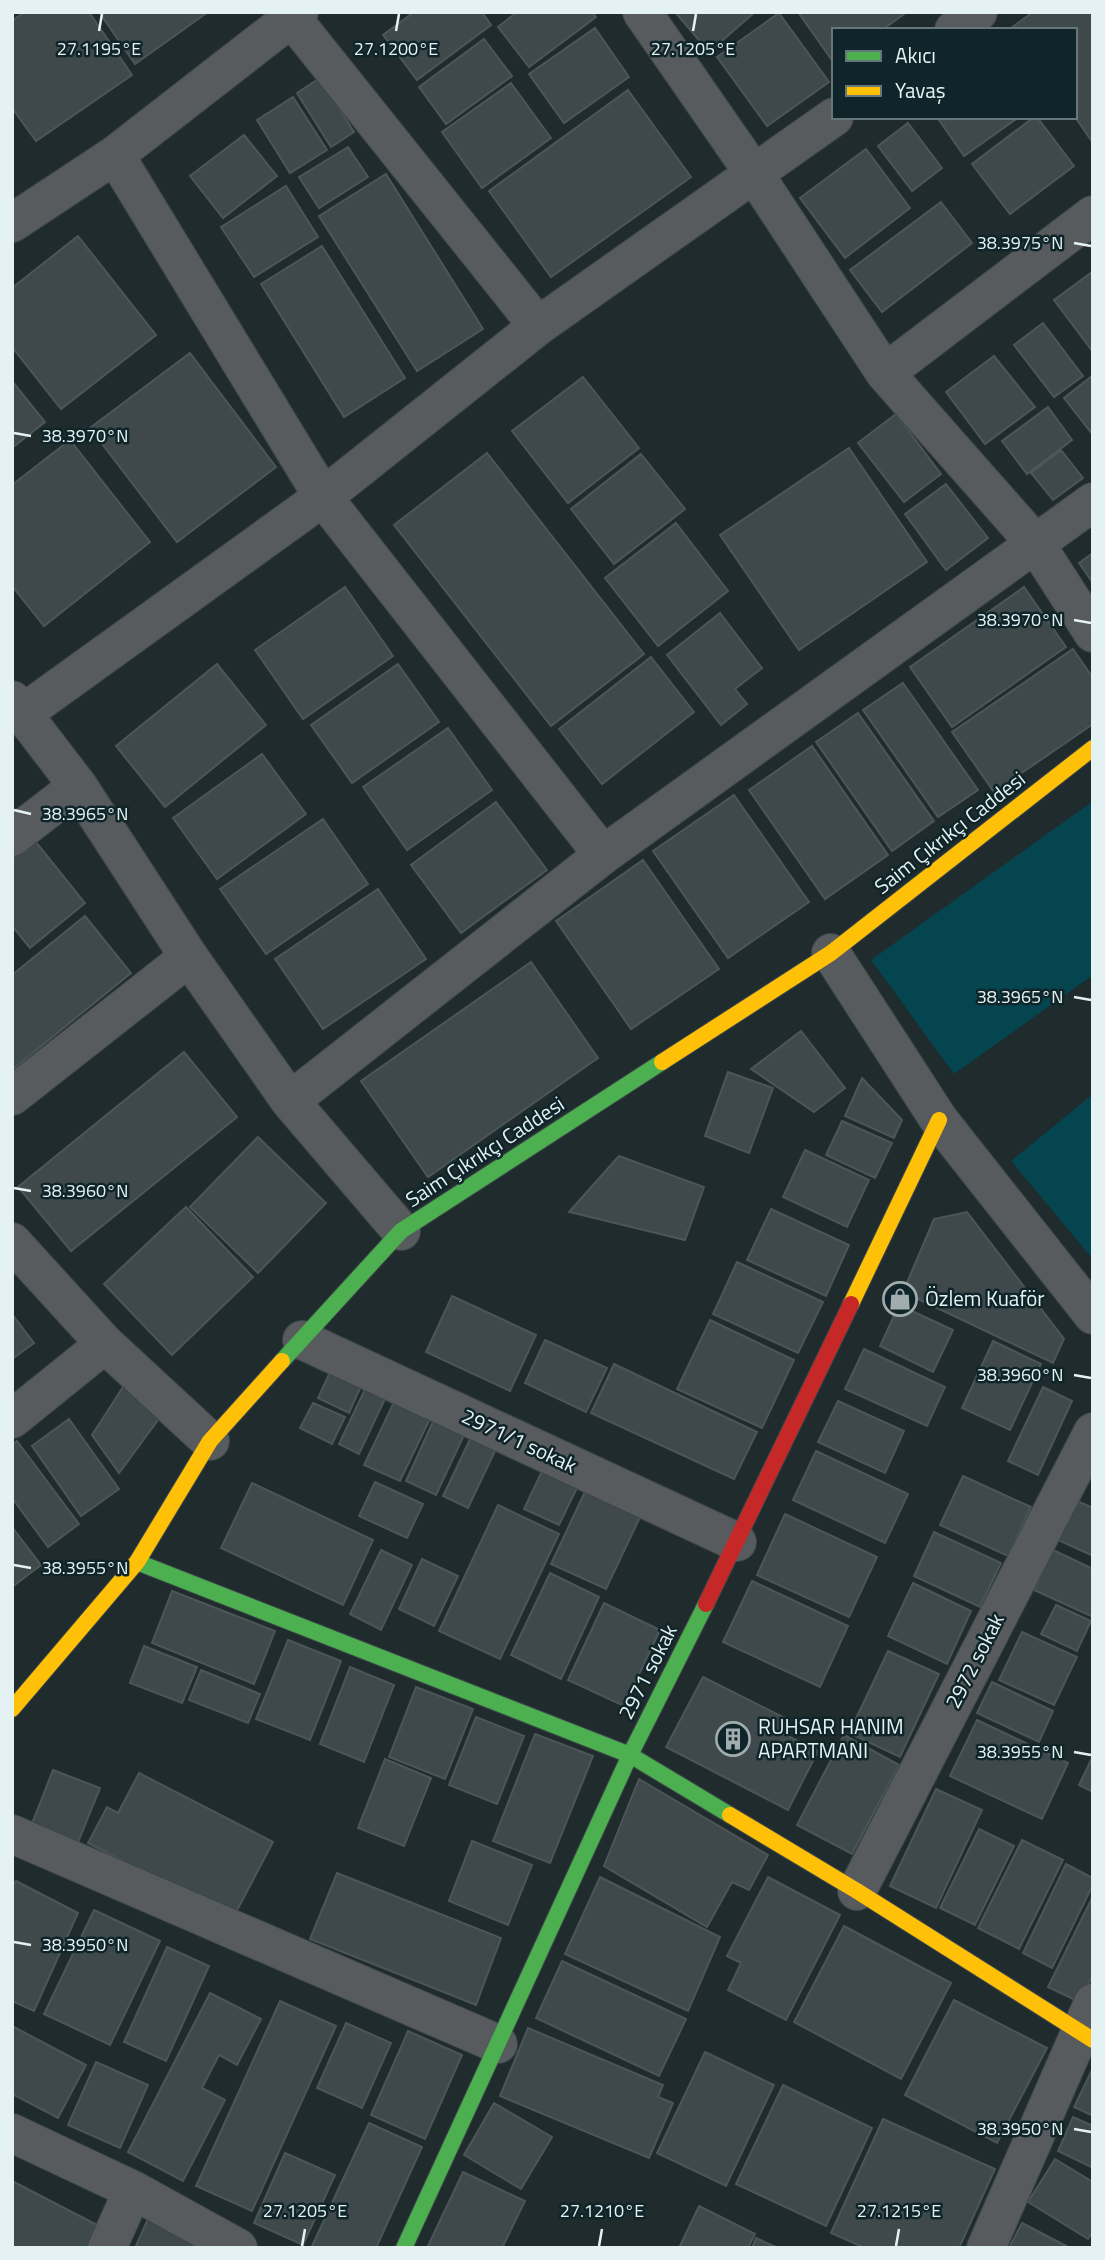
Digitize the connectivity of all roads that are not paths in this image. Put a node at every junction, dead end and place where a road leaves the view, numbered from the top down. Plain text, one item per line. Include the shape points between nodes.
1 (642, 12) edge
2 (978, 12) edge
3 (292, 14) edge
4 (957, 28) edge
5 (832, 118) edge
6 (115, 155) junction
7 (755, 174) junction
8 (1093, 215) edge
9 (12, 223) edge
10 (538, 326) junction
11 (886, 373) junction
12 (323, 497) junction
13 (1093, 502) edge
14 (1035, 543) junction
15 (1093, 633) edge
16 (17, 707) edge
17 (1093, 748) edge
18 (78, 786) junction
19 (12, 836) edge
20 (603, 855) junction
21 (831, 953) junction
22 (189, 957) junction
23 (12, 1096) edge
24 (290, 1101) junction
25 (939, 1120) junction
26 (401, 1231) junction
27 (12, 1242) edge
28 (1093, 1315) edge
29 (302, 1340) junction
30 (105, 1344) junction
31 (12, 1419) edge
32 (1093, 1432) edge
33 (210, 1441) junction
34 (737, 1542) junction
35 (137, 1562) junction
36 (12, 1709) edge
37 (630, 1755) junction
38 (12, 1834) edge
39 (857, 1891) junction
40 (1088, 2025) edge
41 (498, 2044) junction
42 (12, 2133) edge
43 (133, 2190) junction
44 (107, 2248) edge
45 (238, 2248) edge
46 (404, 2248) edge
47 (986, 2248) edge

1 - 7 street
2 - 4 street
3 - 6 street
3 - 10 street
5 - 7 street
6 - 9 street
6 - 12 street
7 - 10 street
7 - 11 street
8 - 11 street
10 - 12 street
11 - 14 street
12 - 16 street
12 - 20 street
13 - 14 street
14 - 15 street
14 - 20 street
16 - 18 street
17 - 21 street, Saim Çıkrıkçı Caddesi
18 - 19 street
18 - 22 street
20 - 24 street
21 - 25 street
21 - 26 street, Saim Çıkrıkçı Caddesi
22 - 23 street
22 - 24 street
24 - 26 street
25 - 28 street
25 - 34 street, 2971 sokak
26 - 29 street, Saim Çıkrıkçı Caddesi
27 - 30 street
29 - 33 street, Saim Çıkrıkçı Caddesi
29 - 34 street, 2971/1 sokak
30 - 31 street
30 - 33 street
32 - 39 street, 2972 sokak
33 - 35 street, Saim Çıkrıkçı Caddesi
34 - 37 street, 2971 sokak
35 - 36 street, Saim Çıkrıkçı Caddesi
35 - 37 street
37 - 39 street
37 - 41 street, 2971 sokak
38 - 41 street
39 - 40 street
40 - 47 street
41 - 46 street, 2971 sokak
42 - 43 street
43 - 44 street
43 - 45 street

